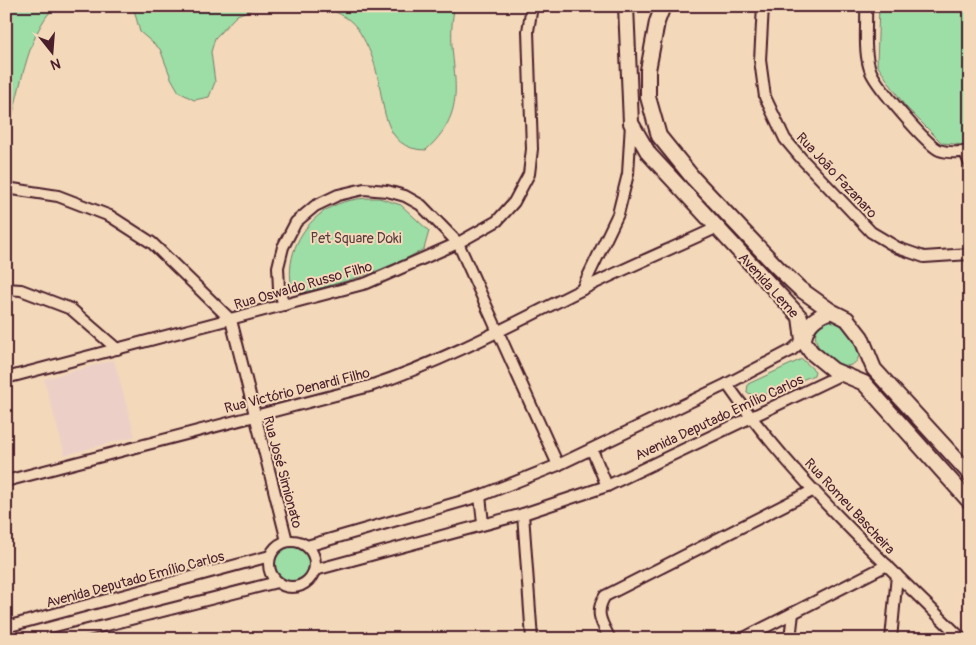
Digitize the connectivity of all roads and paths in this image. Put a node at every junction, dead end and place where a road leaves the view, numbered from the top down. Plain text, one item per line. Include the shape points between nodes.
1 (532, 6) edge
2 (626, 6) edge
3 (663, 6) edge
4 (763, 6) edge
5 (866, 6) edge
6 (631, 123) junction
7 (967, 151) edge
8 (970, 164) edge
9 (6, 188) edge
10 (716, 228) junction
11 (458, 243) junction
12 (970, 254) edge
13 (6, 289) edge
14 (582, 290) junction
15 (284, 304) junction
16 (831, 311) junction
17 (231, 320) junction
18 (498, 333) junction
19 (803, 340) junction
20 (117, 349) junction
21 (866, 353) junction
22 (842, 374) junction
23 (6, 378) edge
24 (728, 384) junction
25 (254, 415) junction
26 (750, 416) junction
27 (592, 450) junction
28 (558, 465) junction
29 (970, 474) edge
30 (6, 481) edge
31 (607, 486) junction
32 (814, 490) junction
33 (480, 496) junction
34 (970, 502) edge
35 (523, 514) junction
36 (482, 524) junction
37 (287, 542) junction
38 (307, 546) junction
39 (270, 556) junction
40 (886, 564) junction
41 (315, 570) junction
42 (897, 575) junction
43 (277, 582) junction
44 (793, 613) junction
45 (6, 627) edge
46 (52, 639) edge
47 (532, 639) edge
48 (610, 639) edge
49 (742, 639) edge
50 (790, 639) edge
51 (891, 639) edge
52 (962, 639) edge

1 - 11 street, Rua Oswaldo Russo Filho via 528,30 532,149 529,174 514,202 497,221
2 - 6 street
3 - 16 street, Avenida Leme via 648,70 648,97 659,136 693,178 777,267 800,289
4 - 12 street, Rua João Fazanaro via 760,60 765,97 785,139 871,232 898,248 924,257
5 - 7 street via 871,73 896,108 939,150
6 - 10 street, Avenida Leme via 649,154
6 - 14 street via 628,174 618,214
7 - 8 street
9 - 17 street via 58,196 110,216 152,244
10 - 14 street, Rua Victório Denardi Filho
10 - 19 street, Avenida Leme via 800,316
11 - 15 street, Rua Oswaldo Russo Filho via 367,283
11 - 15 street via 420,205 405,196 364,189 338,195 315,206 296,222 283,247 278,268
11 - 18 street
13 - 20 street via 22,290 71,309
14 - 18 street, Rua Victório Denardi Filho
15 - 17 street, Rua Oswaldo Russo Filho
16 - 19 street via 808,324
16 - 21 street, Avenida Leme via 847,319 861,337
17 - 20 street, Rua Oswaldo Russo Filho
17 - 25 street, Rua José Simionato
18 - 25 street, Rua Victório Denardi Filho via 418,370 370,386
18 - 28 street
19 - 22 street via 821,362
19 - 24 street, Avenida Deputado Emílio Carlos via 792,350
20 - 23 street, Rua Oswaldo Russo Filho
21 - 22 street via 861,366
21 - 29 street, Avenida Leme via 874,368
22 - 26 street, Avenida Deputado Emílio Carlos
22 - 34 street via 864,384
24 - 26 street, Rua Romeu Bascheira
24 - 27 street, Avenida Deputado Emílio Carlos
25 - 30 street, Rua Victório Denardi Filho
25 - 37 street, Rua José Simionato
26 - 31 street, Avenida Deputado Emílio Carlos
26 - 32 street, Rua Romeu Bascheira
27 - 28 street, Avenida Deputado Emílio Carlos
27 - 31 street
28 - 33 street, Avenida Deputado Emílio Carlos
31 - 35 street, Avenida Deputado Emílio Carlos
32 - 40 street, Rua Romeu Bascheira
32 - 48 street via 605,596 598,610
33 - 36 street
33 - 38 street, Avenida Deputado Emílio Carlos
35 - 36 street, Avenida Deputado Emílio Carlos
35 - 47 street
36 - 41 street, Avenida Deputado Emílio Carlos
37 - 38 street
37 - 39 street
38 - 41 street via 314,557
39 - 43 street via 270,570
39 - 45 street, Avenida Deputado Emílio Carlos
40 - 42 street, Rua Romeu Bascheira
40 - 44 street
41 - 43 street via 309,580 299,586
42 - 51 street
42 - 52 street, Rua Romeu Bascheira
43 - 46 street
44 - 49 street
44 - 50 street

